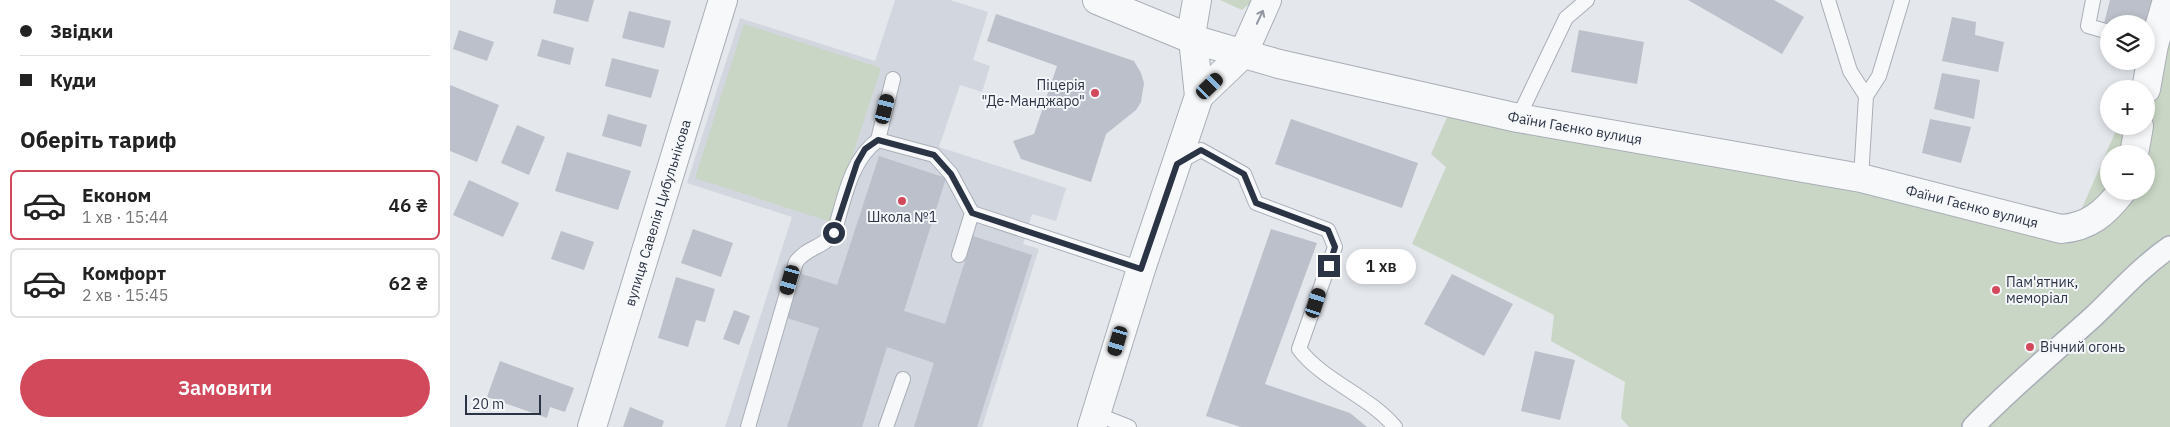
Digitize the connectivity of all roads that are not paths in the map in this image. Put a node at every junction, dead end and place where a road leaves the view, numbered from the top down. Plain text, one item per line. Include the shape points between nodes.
1 (723, 0) edge
2 (1097, 0) edge
3 (1197, 0) edge
4 (1267, 0) edge
5 (1587, 0) edge
6 (1828, 0) edge
7 (1902, 0) edge
8 (2093, 0) edge
9 (2168, 0) edge
10 (2100, 29) edge
11 (2155, 32) edge
12 (1192, 39) junction
13 (1242, 54) junction
14 (893, 79) dead end
15 (1199, 96) junction
16 (1866, 96) junction
17 (1518, 118) junction
18 (878, 140) junction
19 (1177, 164) junction
20 (1861, 178) junction
21 (2115, 200) edge
22 (972, 213) junction
23 (2170, 247) edge
24 (960, 255) dead end
25 (1141, 269) junction
26 (903, 379) dead end
27 (1094, 421) edge
28 (592, 427) edge
29 (748, 427) edge
30 (886, 427) edge
31 (1129, 427) edge
32 (1395, 427) edge
33 (1973, 427) edge

1 - 28 street, вулиця Савелія Цибульнікова
2 - 12 street, Фаїни Гаєнко вулиця
3 - 12 street
13 -> 4 street
5 - 17 lane via 1566,18
6 - 16 lane via 1850,71
7 - 16 lane via 1879,76
8 - 10 lane via 2088,26
9 - 11 street
12 - 13 street, Фаїни Гаєнко вулиця
12 - 15 street
13 - 15 street
13 - 17 street, Фаїни Гаєнко вулиця
14 - 18 lane
15 - 19 street
16 - 20 lane
17 - 20 street, Фаїни Гаєнко вулиця
18 - 22 lane via 934,155 951,174
18 - 29 lane via 865,149 857,163 834,233 827,242 803,252 796,262
19 - 25 street
19 - 32 lane via 1201,150 1244,174 1256,203 1328,230 1335,247 1299,349 1308,361 1381,411
20 - 21 street, Фаїни Гаєнко вулиця via 2061,229 2075,228 2092,221
22 - 24 lane
22 - 25 lane
23 - 33 street via 2147,263
25 - 27 street
26 - 30 lane
27 - 31 lane

